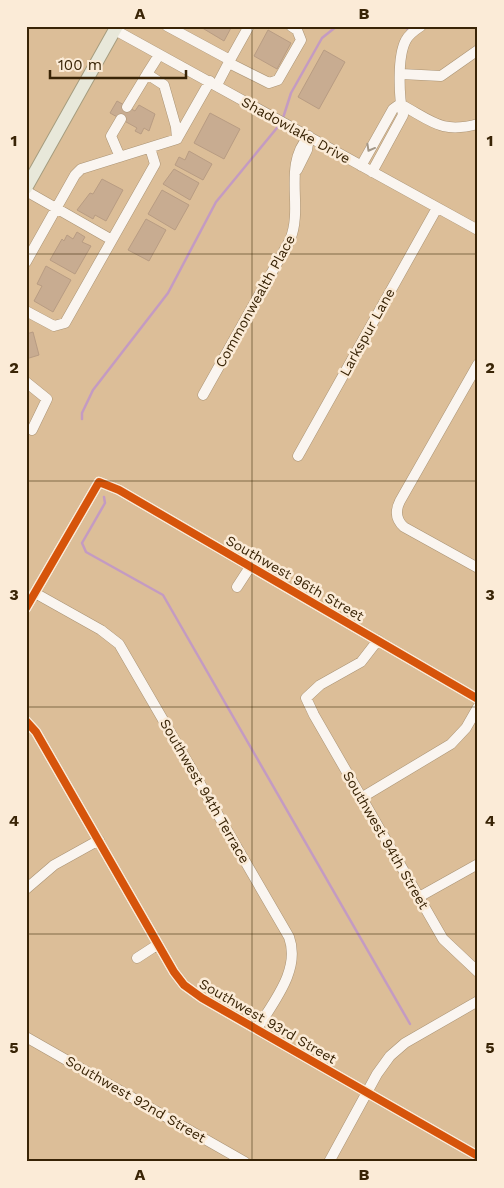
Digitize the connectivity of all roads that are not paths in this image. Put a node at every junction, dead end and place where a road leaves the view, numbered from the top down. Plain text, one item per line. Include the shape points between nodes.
1 (167, 26) edge
2 (249, 26) edge
3 (291, 26) edge
4 (420, 26) edge
5 (116, 28) edge
6 (478, 50) edge
7 (159, 55) junction
8 (230, 61) junction
9 (147, 74) junction
10 (401, 74) junction
11 (213, 83) junction
12 (400, 104) junction
13 (127, 107) dead end
14 (121, 118) dead end
15 (478, 124) edge
16 (380, 131) junction
17 (309, 136) junction
18 (390, 136) junction
19 (177, 139) junction
20 (150, 148) junction
21 (120, 157) junction
22 (361, 166) junction
23 (372, 172) junction
24 (26, 190) edge
25 (56, 208) junction
26 (437, 208) junction
27 (478, 230) edge
28 (112, 240) junction
29 (26, 262) edge
30 (26, 311) edge
31 (478, 364) edge
32 (26, 382) edge
33 (203, 395) dead end
34 (32, 430) dead end
35 (298, 456) dead end
36 (250, 566) junction
37 (478, 568) edge
38 (237, 587) dead end
39 (35, 593) junction
40 (26, 608) edge
41 (378, 640) junction
42 (478, 698) edge
43 (478, 707) edge
44 (26, 721) edge
45 (361, 798) junction
46 (99, 840) junction
47 (478, 864) edge
48 (26, 889) edge
49 (418, 897) junction
50 (158, 945) junction
51 (137, 958) dead end
52 (478, 972) edge
53 (478, 1001) edge
54 (257, 1029) junction
55 (26, 1037) edge
56 (368, 1093) junction
57 (478, 1156) edge
58 (245, 1162) edge
59 (329, 1162) edge

1 - 8 street
2 - 8 street
3 - 8 street via 297,30 301,40 278,80 269,84
4 - 10 street via 405,42
5 - 7 street, Shadowlake Drive
5 - 24 main road
6 - 10 street via 441,76
7 - 9 street
7 - 11 street, Shadowlake Drive
8 - 11 street
9 - 13 street
9 - 19 street via 164,85
10 - 12 street
11 - 17 street, Shadowlake Drive
11 - 19 street
12 - 15 street via 449,128
12 - 16 street via 393,109
12 - 18 street via 403,115
14 - 21 street via 111,136
16 - 18 street
16 -> 22 street
17 - 22 street, Shadowlake Drive
17 - 33 street, Commonwealth Place via 296,156 296,218 290,240
18 - 23 street
19 - 20 street
20 - 21 street
20 - 28 street via 155,164
21 - 25 street via 81,169
22 - 23 street, Shadowlake Drive
23 - 26 street, Shadowlake Drive
24 - 25 street
25 - 28 street
25 - 29 street
26 - 27 street, Shadowlake Drive
26 - 35 street, Larkspur Lane
28 - 30 street via 65,323 54,326
31 - 37 street via 400,501 397,515 404,527
32 - 34 street via 47,399
36 - 38 street
36 - 39 street, Southwest 96th Street via 119,490 99,482
36 - 41 street, Southwest 96th Street
39 - 40 street
39 - 54 street, Southwest 94th Terrace via 102,630 120,644 289,937 291,968
41 - 42 street, Southwest 96th Street
41 - 45 street, Southwest 94th Street via 362,662 320,686 306,698
43 - 45 street via 466,728 451,744
44 - 46 street, Southwest 93rd Street via 36,732
45 - 49 street, Southwest 94th Street
46 - 48 street via 54,865
46 - 50 street, Southwest 93rd Street
47 - 49 street
49 - 52 street, Southwest 94th Street via 448,945
50 - 51 street
50 - 54 street, Southwest 93rd Street via 184,985
53 - 56 street via 396,1050 384,1063
54 - 56 street, Southwest 93rd Street
55 - 58 street, Southwest 92nd Street
56 - 57 street, Southwest 93rd Street
56 - 59 street

